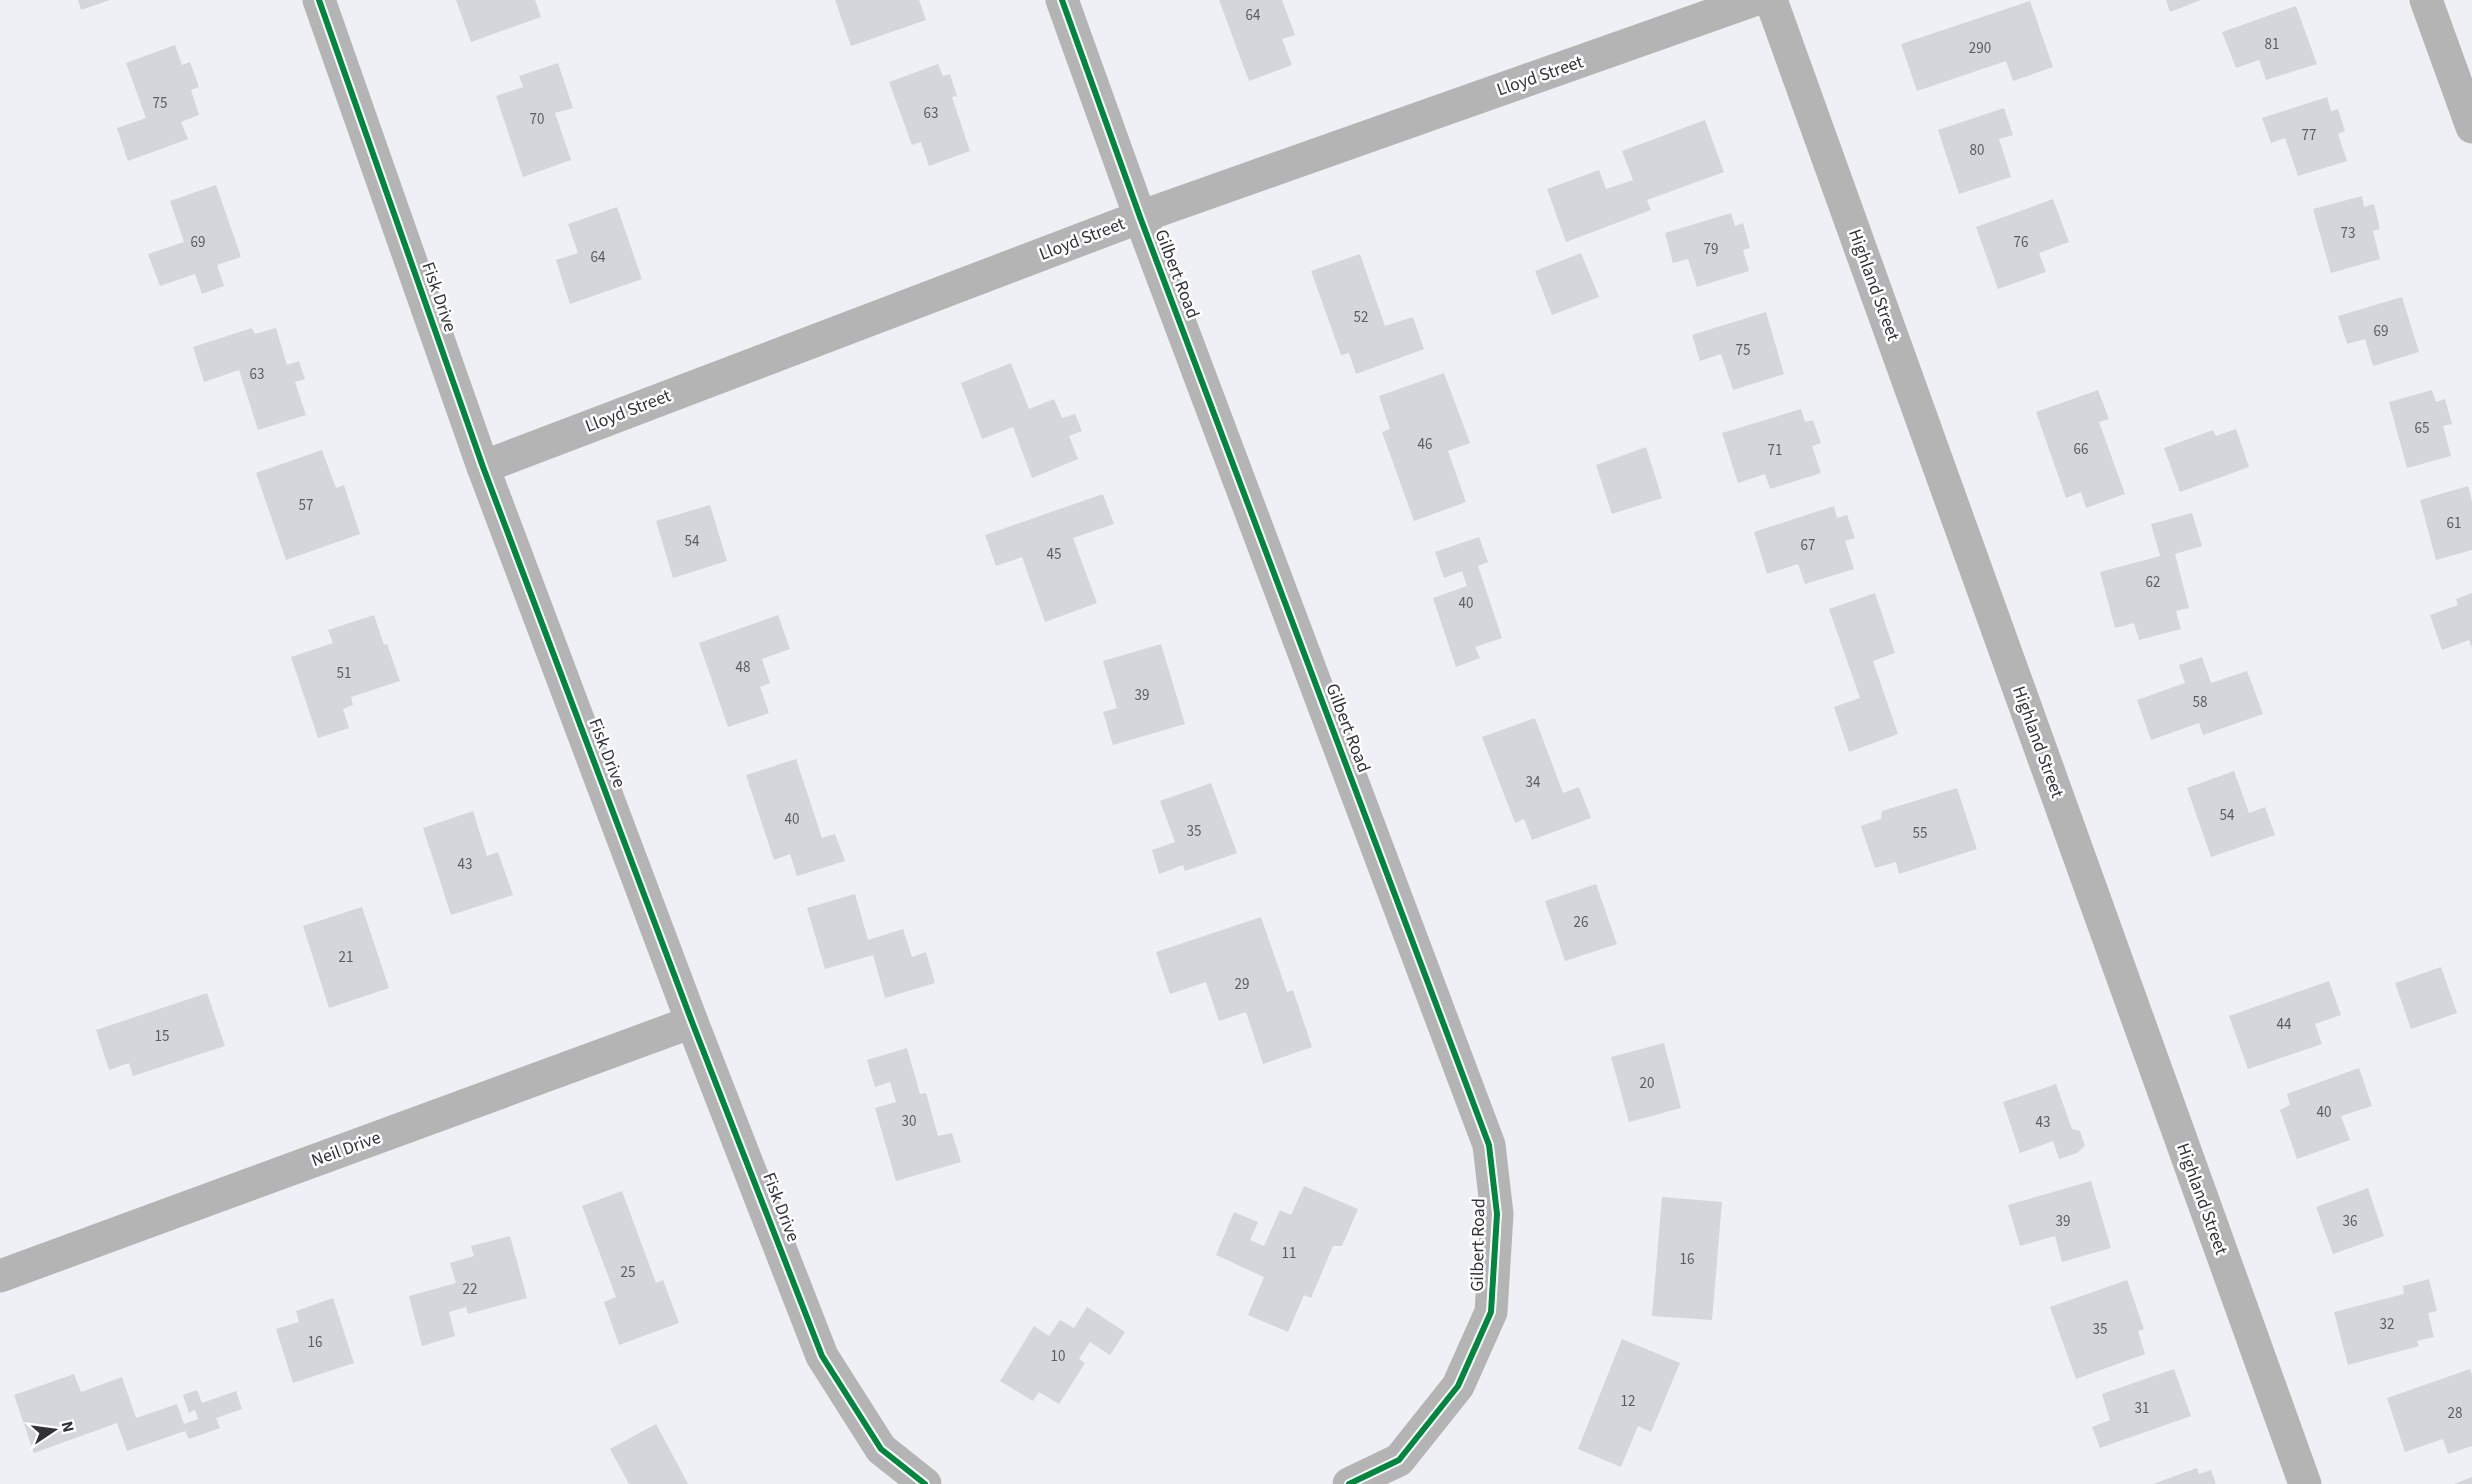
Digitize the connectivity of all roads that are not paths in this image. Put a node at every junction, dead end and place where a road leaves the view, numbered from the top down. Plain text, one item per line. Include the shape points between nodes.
1 (319, 0) edge
2 (1062, 0) edge
3 (1754, 0) edge
4 (1771, 0) edge
5 (2426, 0) edge
6 (2472, 127) edge
7 (1140, 217) junction
8 (483, 467) junction
9 (693, 1022) junction
10 (0, 1276) edge
11 (925, 1484) edge
12 (1349, 1484) edge
13 (2305, 1484) edge

1 - 8 street, Fisk Drive
2 - 7 street, Gilbert Road
3 - 7 street, Lloyd Street
4 - 13 street, Highland Street
5 - 6 street
7 - 8 street, Lloyd Street
7 - 12 street, Gilbert Road via 1489,1145 1497,1214 1491,1312 1458,1386 1399,1460
8 - 9 street, Fisk Drive
9 - 10 street, Neil Drive
9 - 11 street, Fisk Drive via 822,1356 881,1449

